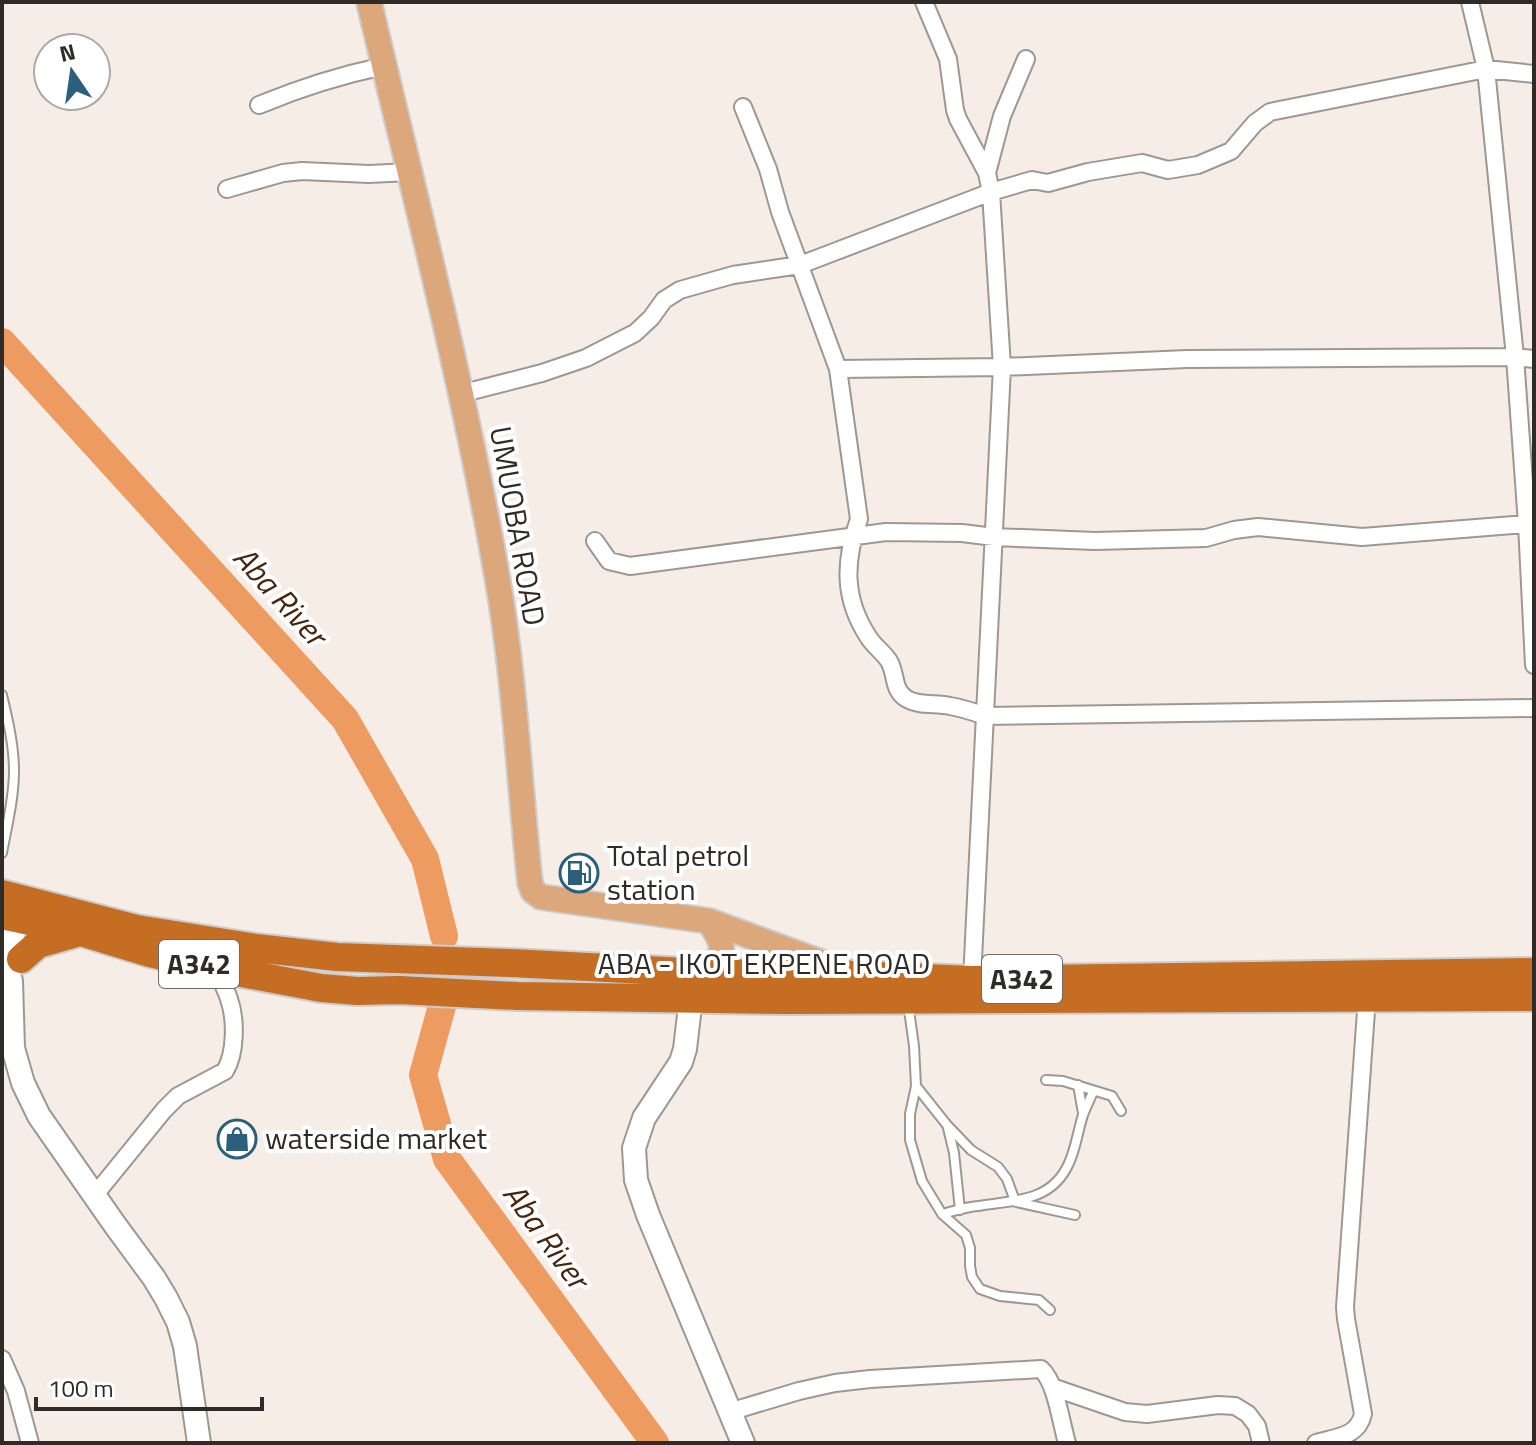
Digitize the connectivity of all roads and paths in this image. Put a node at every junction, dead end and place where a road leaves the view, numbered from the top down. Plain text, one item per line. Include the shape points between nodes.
1 (369, 2) edge
2 (924, 2) edge
3 (1470, 2) edge
4 (1026, 59) dead end
5 (384, 66) junction
6 (1486, 69) junction
7 (1534, 74) edge
8 (259, 105) dead end
9 (743, 107) dead end
10 (409, 172) junction
11 (987, 173) junction
12 (227, 189) dead end
13 (991, 192) junction
14 (800, 265) junction
15 (1515, 357) junction
16 (1534, 359) edge
17 (1002, 367) junction
18 (838, 369) junction
19 (460, 394) junction
20 (1527, 524) junction
21 (853, 536) junction
22 (994, 537) junction
23 (595, 541) dead end
24 (1534, 665) edge
25 (2, 695) edge
26 (1534, 708) edge
27 (985, 716) junction
28 (2, 853) edge
29 (18, 909) edge
30 (709, 921) junction
31 (81, 932) junction
32 (215, 968) junction
33 (16, 970) junction
34 (1534, 972) edge
35 (704, 973) junction
36 (855, 975) junction
37 (972, 980) junction
38 (1367, 997) junction
39 (1534, 997) edge
40 (691, 998) junction
41 (907, 999) junction
42 (7, 1032) edge
43 (1046, 1080) dead end
44 (1078, 1085) junction
45 (916, 1086) junction
46 (1093, 1092) junction
47 (1121, 1111) dead end
48 (1083, 1114) junction
49 (947, 1125) junction
50 (94, 1196) junction
51 (1015, 1201) junction
52 (960, 1210) junction
53 (942, 1214) junction
54 (1075, 1215) dead end
55 (1050, 1310) dead end
56 (2, 1359) edge
57 (1052, 1387) junction
58 (729, 1412) junction
59 (30, 1443) edge
60 (199, 1443) edge
61 (743, 1443) edge
62 (1067, 1443) edge
63 (1261, 1443) edge
64 (1316, 1443) edge

1 - 5 main road, UMUOBA ROAD
2 - 11 street via 948,59 958,119
3 - 6 street
4 - 11 street via 1002,116
5 - 8 street via 296,89
5 - 10 main road, UMUOBA ROAD
6 - 7 street
6 - 13 street via 1270,112 1231,151 1187,167 1168,170 1142,163 1048,183 1032,180
6 - 15 street
9 - 14 street
10 - 12 street via 302,171
10 - 19 main road, UMUOBA ROAD
11 - 13 street
13 - 14 street
13 - 17 street
14 - 18 street
14 - 19 street via 680,290 635,333 586,358
15 - 16 street
15 - 17 street via 1187,359
15 - 20 street
17 - 18 street
17 - 22 street
18 - 21 street via 859,519
19 - 30 main road, UMUOBA ROAD via 497,578 533,891 541,897
20 - 22 street via 1362,537 1258,527 1206,538
20 - 24 street
21 - 22 street via 911,532
21 - 23 street via 630,566 609,561
21 - 27 street via 849,596 871,642 888,660 902,697
22 - 27 street
25 - 28 lane via 14,771
26 - 27 street
27 - 37 street
29 - 31 highway, ABA - IKOT EKPENE ROAD / A342
29 - 33 street via 7,970
29 - 35 highway, ABA - IKOT EKPENE ROAD / A342 via 337,957
30 - 35 main road via 723,948
30 - 36 main road, UMUOBA ROAD
31 - 32 highway, ABA - IKOT EKPENE ROAD / A342
31 - 33 highway via 38,944
32 - 40 highway, ABA - IKOT EKPENE ROAD / A342 via 358,991
32 - 50 street via 232,1009 229,1064 178,1096
33 - 42 street
34 - 37 highway, ABA - IKOT EKPENE ROAD / A342
35 - 36 highway, ABA - IKOT EKPENE ROAD / A342
36 - 37 highway, ABA - IKOT EKPENE ROAD / A342
38 - 39 highway, ABA - IKOT EKPENE ROAD / A342
38 - 41 highway, ABA - IKOT EKPENE ROAD / A342
38 - 64 street via 1345,1307 1363,1414 1353,1432
40 - 41 highway, ABA - IKOT EKPENE ROAD / A342
40 - 58 street via 681,1062 644,1118 634,1148 636,1180
41 - 45 lane
42 - 50 street via 39,1116
43 - 44 lane
44 - 46 lane
44 - 48 lane
45 - 49 lane
45 - 53 lane via 910,1140 922,1181
46 - 47 lane via 1112,1096
46 - 48 lane
48 - 51 lane via 1063,1176 1051,1188
49 - 51 lane via 971,1150 998,1167
49 - 52 lane
50 - 60 street via 154,1278 178,1322
51 - 52 lane
51 - 54 lane
52 - 53 lane
53 - 55 lane via 966,1235 972,1277 980,1289 1039,1300
56 - 59 street
57 - 58 street via 1041,1369 870,1379 799,1391
57 - 62 street
57 - 63 street via 1125,1412 1235,1406 1257,1426
58 - 61 street

